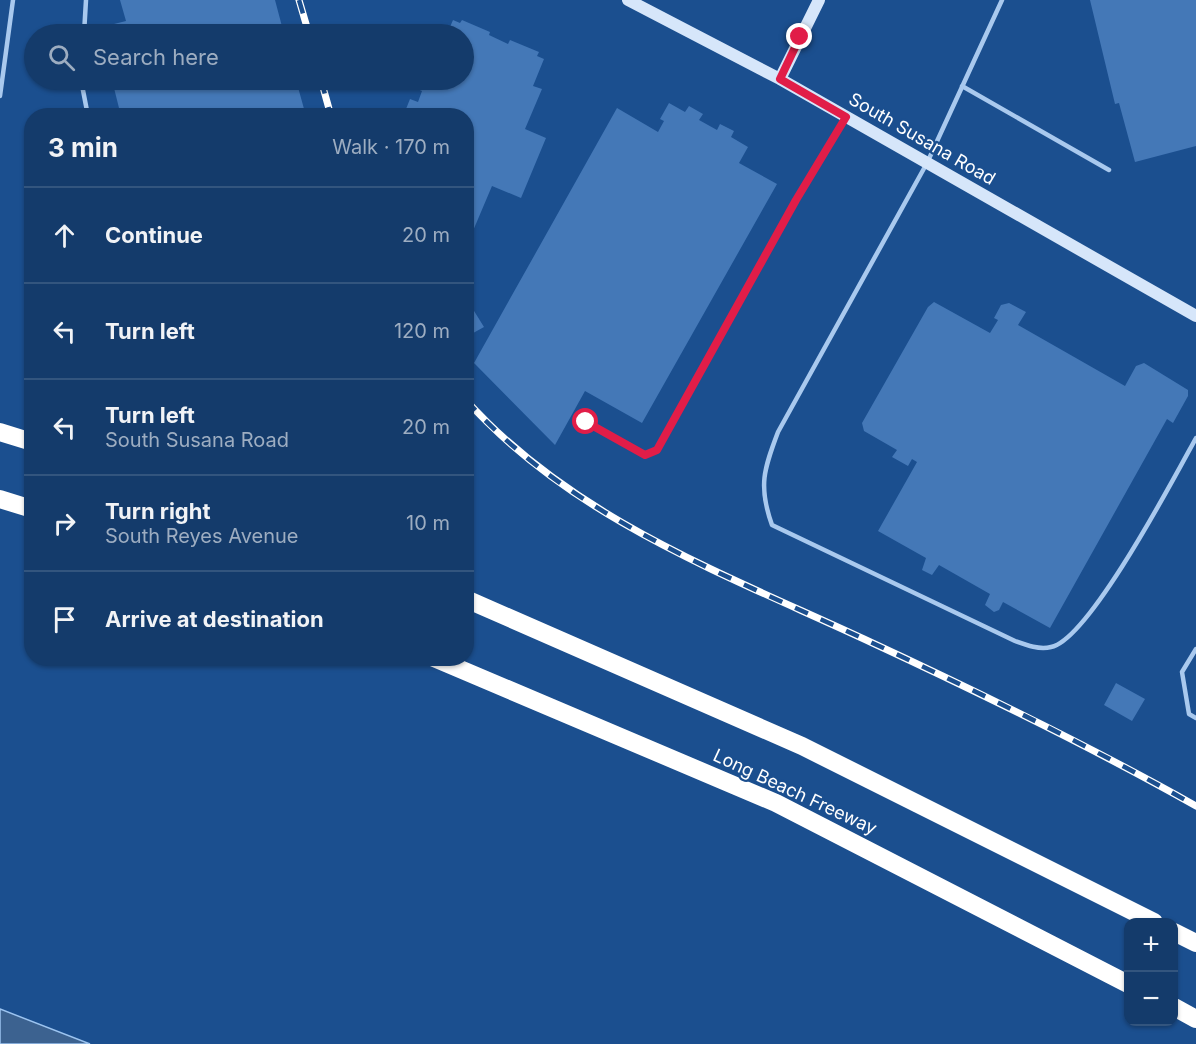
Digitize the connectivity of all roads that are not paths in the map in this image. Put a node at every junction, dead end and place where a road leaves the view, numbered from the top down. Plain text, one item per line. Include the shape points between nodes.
1 (13, 0) edge
2 (86, 0) edge
3 (628, 0) edge
4 (819, 0) edge
5 (1002, 0) edge
6 (85, 24) edge
7 (780, 79) junction
8 (962, 87) junction
9 (83, 90) edge
10 (0, 96) edge
11 (86, 108) edge
12 (846, 117) junction
13 (927, 163) junction
14 (1109, 170) dead end
15 (1196, 316) edge
16 (586, 422) dead end
17 (0, 432) edge
18 (1196, 438) edge
19 (24, 440) edge
20 (0, 498) edge
21 (24, 506) edge
22 (474, 602) edge
23 (1196, 650) edge
24 (453, 666) edge
25 (1196, 718) edge
26 (1146, 918) edge
27 (1178, 934) edge
28 (1196, 943) edge
29 (1124, 982) edge
30 (1178, 1010) edge
31 (1196, 1019) edge

1 - 10 lane
2 - 6 lane
3 - 7 street, South Susana Road
4 - 7 street
5 - 8 lane
7 - 12 street, South Susana Road
8 - 13 lane
8 - 14 lane
9 - 11 lane
12 - 13 street, South Susana Road
12 - 16 lane via 657,450 645,455
13 - 15 street, South Susana Road
13 - 18 lane via 778,432 767,462 762,499 772,525 1015,641 1053,647 1074,631 1106,591
17 - 19 highway
20 - 21 highway
22 - 26 highway via 802,746
23 - 25 lane via 1182,672 1189,714
24 - 29 highway, Long Beach Freeway via 776,803
27 - 28 highway
30 - 31 highway

